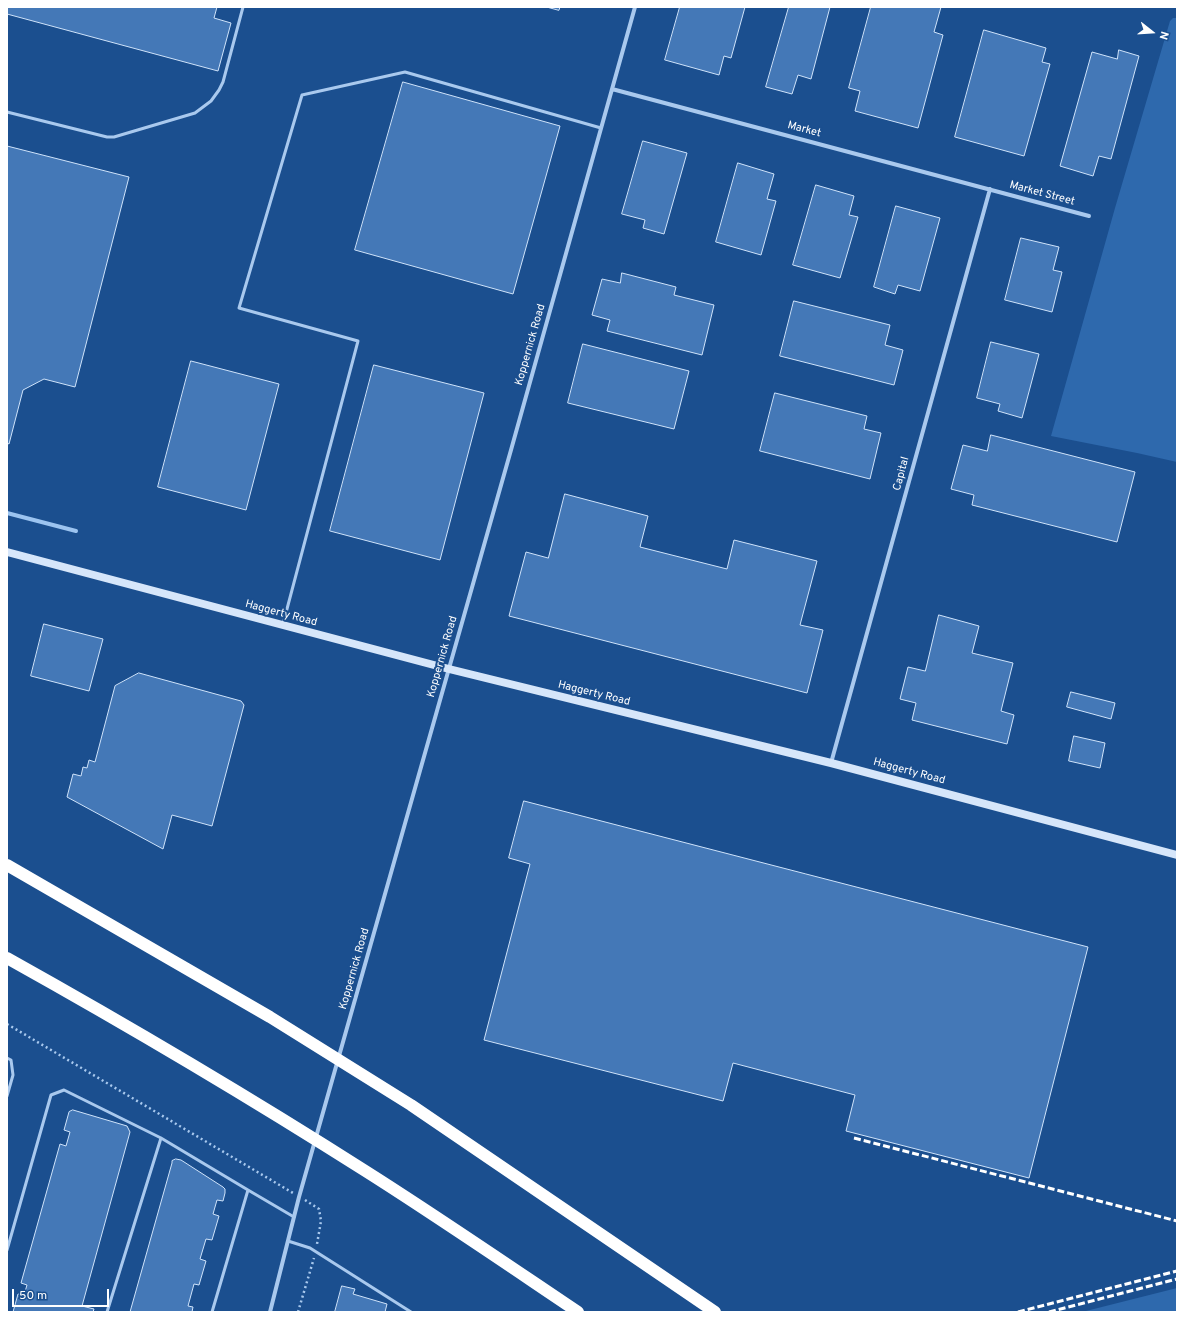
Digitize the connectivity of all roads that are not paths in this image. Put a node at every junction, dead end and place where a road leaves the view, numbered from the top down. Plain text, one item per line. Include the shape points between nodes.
1 (243, 7) edge
2 (634, 7) edge
3 (612, 89) junction
4 (7, 112) edge
5 (601, 128) junction
6 (990, 189) junction
7 (1089, 216) dead end
8 (7, 552) edge
9 (283, 626) junction
10 (449, 669) junction
11 (831, 763) junction
12 (1177, 855) edge
13 (7, 865) edge
14 (7, 958) edge
15 (7, 1058) edge
16 (7, 1096) edge
17 (161, 1138) junction
18 (248, 1190) junction
19 (294, 1217) junction
20 (288, 1241) junction
21 (7, 1250) edge
22 (107, 1312) edge
23 (212, 1312) edge
24 (270, 1312) edge
25 (411, 1312) edge
26 (578, 1312) edge
27 (716, 1312) edge

1 - 4 lane via 223,82 211,101 195,113 114,138
2 - 3 street, Koppernick Road
3 - 5 street, Koppernick Road
3 - 6 street, Market
5 - 9 lane via 405,72 302,95 239,308 358,340
5 - 10 street, Koppernick Road
6 - 7 street, Market Street
6 - 11 street, Capital
8 - 9 main road, Haggerty Road
9 - 10 main road, Haggerty Road
10 - 11 main road, Haggerty Road
10 - 19 street, Koppernick Road
11 - 12 main road, Haggerty Road
13 - 27 highway via 270,1017 411,1105
14 - 26 highway via 296,1127
15 - 16 lane via 11,1060 13,1075
17 - 18 lane
17 - 21 lane via 64,1090 51,1096
17 - 22 lane
18 - 19 lane
18 - 23 lane
19 - 20 street, Koppernick Road
20 - 24 street, Koppernick Road
20 - 25 lane via 310,1248

